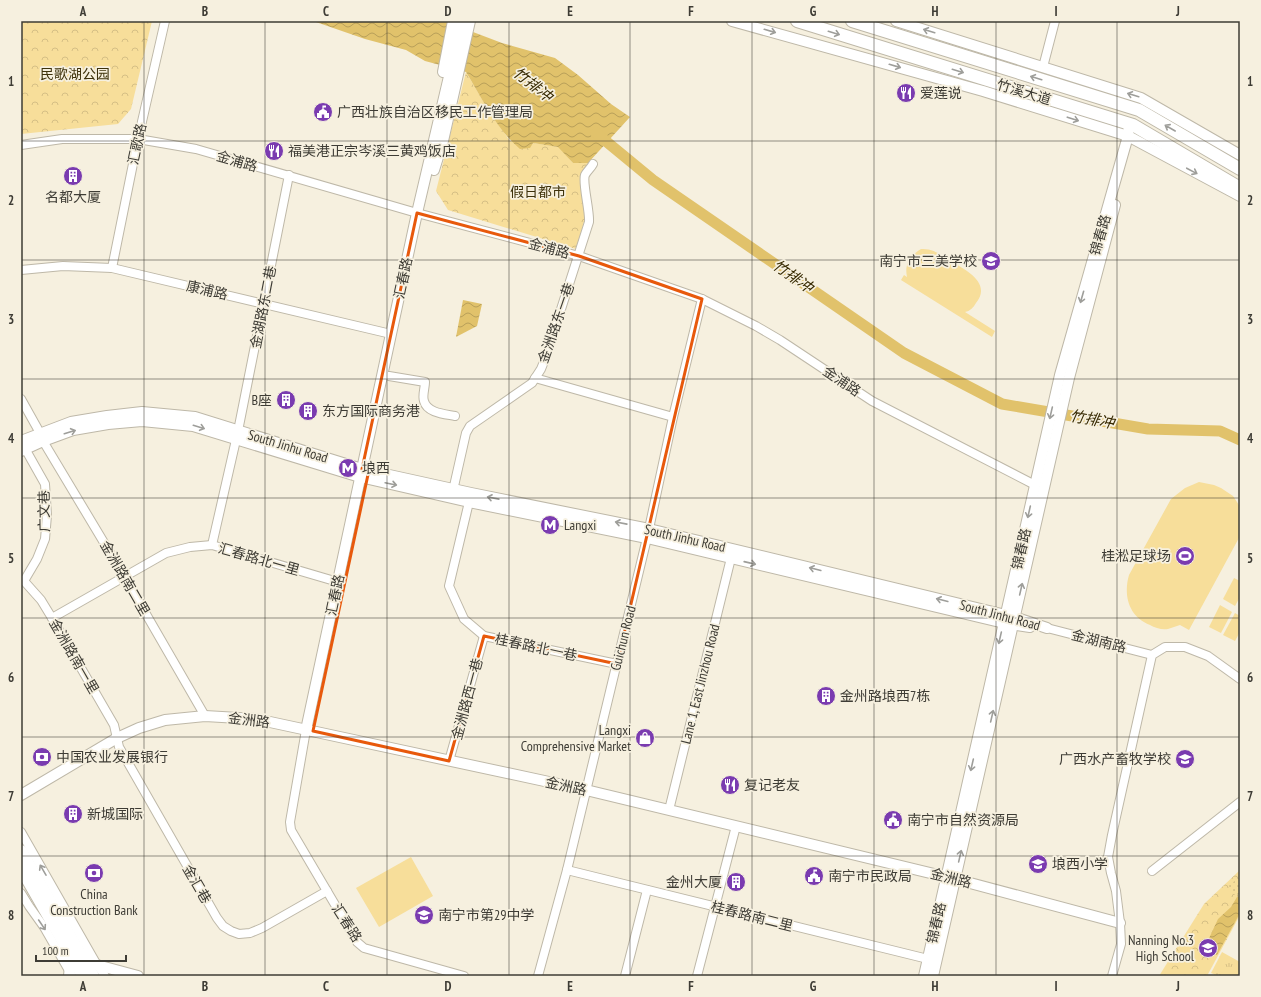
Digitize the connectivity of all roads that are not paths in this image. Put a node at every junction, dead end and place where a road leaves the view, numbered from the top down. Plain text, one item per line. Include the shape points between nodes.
1 (165, 21) edge
2 (453, 21) edge
3 (462, 21) edge
4 (470, 21) edge
5 (732, 21) edge
6 (797, 21) edge
7 (852, 21) edge
8 (896, 21) edge
9 (1055, 21) edge
10 (1043, 67) junction
11 (1132, 132) junction
12 (138, 139) junction
13 (21, 146) edge
14 (1240, 155) edge
15 (593, 164) dead end
16 (1240, 169) edge
17 (431, 170) junction
18 (289, 175) junction
19 (1240, 188) edge
20 (1240, 196) edge
21 (420, 213) junction
22 (579, 256) junction
23 (112, 268) junction
24 (21, 270) edge
25 (702, 299) junction
26 (264, 303) junction
27 (391, 334) junction
28 (389, 376) junction
29 (535, 378) junction
30 (21, 399) edge
31 (455, 416) dead end
32 (673, 416) junction
33 (237, 435) junction
34 (42, 437) junction
35 (22, 445) edge
36 (1045, 461) junction
37 (365, 474) junction
38 (1035, 485) junction
39 (452, 493) junction
40 (469, 502) junction
41 (648, 534) junction
42 (212, 545) junction
43 (731, 558) junction
44 (124, 576) junction
45 (22, 580) edge
46 (338, 582) junction
47 (52, 618) junction
48 (1009, 620) junction
49 (1047, 628) joint
50 (484, 636) junction
51 (1152, 655) junction
52 (617, 664) junction
53 (1240, 679) edge
54 (205, 716) junction
55 (309, 731) junction
56 (117, 738) junction
57 (449, 761) junction
58 (586, 790) junction
59 (21, 796) edge
60 (1240, 802) edge
61 (669, 810) junction
62 (736, 826) junction
63 (21, 832) edge
64 (21, 851) edge
65 (21, 868) edge
66 (567, 870) junction
67 (1152, 871) dead end
68 (951, 878) junction
69 (647, 890) junction
70 (327, 891) junction
71 (21, 893) edge
72 (28, 906) junction
73 (715, 907) junction
74 (21, 910) edge
75 (1120, 923) junction
76 (74, 952) junction
77 (932, 960) junction
78 (95, 970) edge
79 (70, 975) edge
80 (83, 976) edge
81 (105, 976) edge
82 (138, 976) edge
83 (464, 976) edge
84 (538, 976) edge
85 (625, 976) edge
86 (697, 976) edge
87 (924, 976) edge
88 (933, 976) edge
89 (1112, 976) edge

1 - 12 street, 汇歌路
2 - 17 main road via 431,137
3 - 17 main road, 汇春路 via 438,124
4 - 17 main road via 443,141
5 -> 11 main road
6 -> 11 highway, 竹溪大道
16 -> 7 highway, 竹溪大道 via 1139,110
10 -> 8 main road
9 - 10 street
14 -> 10 main road via 1141,98
11 - 19 highway, 竹溪大道
11 -> 20 main road
11 - 36 main road, 锦春路 via 1064,376
12 - 13 street, 金浦路 via 62,139
12 - 18 street, 金浦路 via 196,149
12 - 23 street, 汇歌路
15 - 22 street, 金洲路东一巷 via 584,181 590,213
17 - 21 main road, 汇春路
18 - 21 street, 金浦路
18 - 26 street, 金湖路东二巷
21 - 22 street, 金浦路
21 - 27 main road, 汇春路
21 - 28 main road, 汇春路
22 - 25 street, 金浦路
22 - 29 street, 金洲路东一巷 via 545,359
23 - 24 street, 康浦路 via 63,266
23 - 26 street, 康浦路
25 - 32 street, Guichun Road
25 - 38 street, 金浦路 via 780,340 872,401
26 - 27 street, 康浦路
26 - 33 street, 金湖路东二巷
27 - 37 main road, 汇春路
28 - 31 street via 425,382 424,401 427,407
28 - 37 main road, 汇春路
29 - 32 street
29 - 39 street, 金洲路东一巷 via 532,383 470,426 466,433
30 - 34 street, 金洲路南二里
32 - 41 street, Guichun Road
33 - 34 main road, South Jinhu Road via 193,426 142,421 108,424
33 - 37 main road, South Jinhu Road
33 - 42 street, 金湖路东二巷
34 - 35 main road, South Jinhu Road
34 - 44 street, 金洲路南二里
35 - 45 street, 广文巷 via 45,484 47,515 45,539 37,559
36 - 38 main road, 锦春路
48 -> 36 main road, 锦春路
37 - 39 main road, South Jinhu Road
37 - 46 main road, 汇春路
37 - 55 main road, 汇春路
38 -> 48 main road, 锦春路
39 - 40 main road, South Jinhu Road
41 -> 39 main road, South Jinhu Road
40 - 41 main road, South Jinhu Road
40 - 50 street, 桂春路北一巷 via 450,586 464,619
41 - 43 main road, South Jinhu Road
48 -> 41 main road, South Jinhu Road
41 - 52 street, Guichun Road
42 - 44 street, 汇春路北一里 via 166,553
42 - 46 street, 汇春路北一里
43 -> 48 main road, South Jinhu Road
43 - 61 street, Lane 1, East Jinzhou Road
44 - 47 street, 汇春路北一里
44 - 54 street, 金洲路南二里
45 - 47 street, 金洲路南一里 via 41,600
46 - 55 main road, 汇春路
47 - 56 street, 金洲路南一里 via 114,725
48 - 49 main road, South Jinhu Road
48 - 68 main road, 锦春路
49 - 51 street, 金湖南路
50 - 52 street, 桂春路北一巷
50 - 57 street, 金洲路西一巷
51 - 53 street via 1165,647 1185,647 1208,656
51 - 75 street via 1108,858
52 - 58 street, Guichun Road
54 - 55 main road, 金洲路 via 256,719
54 - 56 main road, 金洲路 via 165,720
55 - 57 main road, 金洲路
55 - 70 street, 汇春路 via 290,822 291,830
56 - 59 main road, 金洲路
56 - 70 street, 金汇巷 via 119,747 223,926 239,934 250,933
57 - 58 main road, 金洲路
58 - 61 main road, 金洲路
58 - 66 street, Guichun Road
60 - 67 street
61 - 62 main road, 金洲路
62 - 68 main road, 金洲路
62 - 73 street
78 -> 63 street
64 - 76 highway
65 - 76 highway
66 - 69 street, 桂春路南二里
66 - 84 street, Guichun Road
68 - 75 main road, 金洲路
68 - 77 main road, 锦春路
69 - 73 street, 桂春路南二里
69 - 85 street
70 - 83 street, 汇春路 via 357,942 364,948
71 - 72 street
72 - 74 street
72 -> 79 street via 44,927
73 - 77 street, 桂春路南二里
73 - 86 street
75 - 89 street via 1121,944
76 - 78 highway
76 - 79 main road
76 - 80 highway
77 - 87 main road, 锦春路
77 - 88 main road, 锦春路
78 - 81 street
78 - 82 main road

